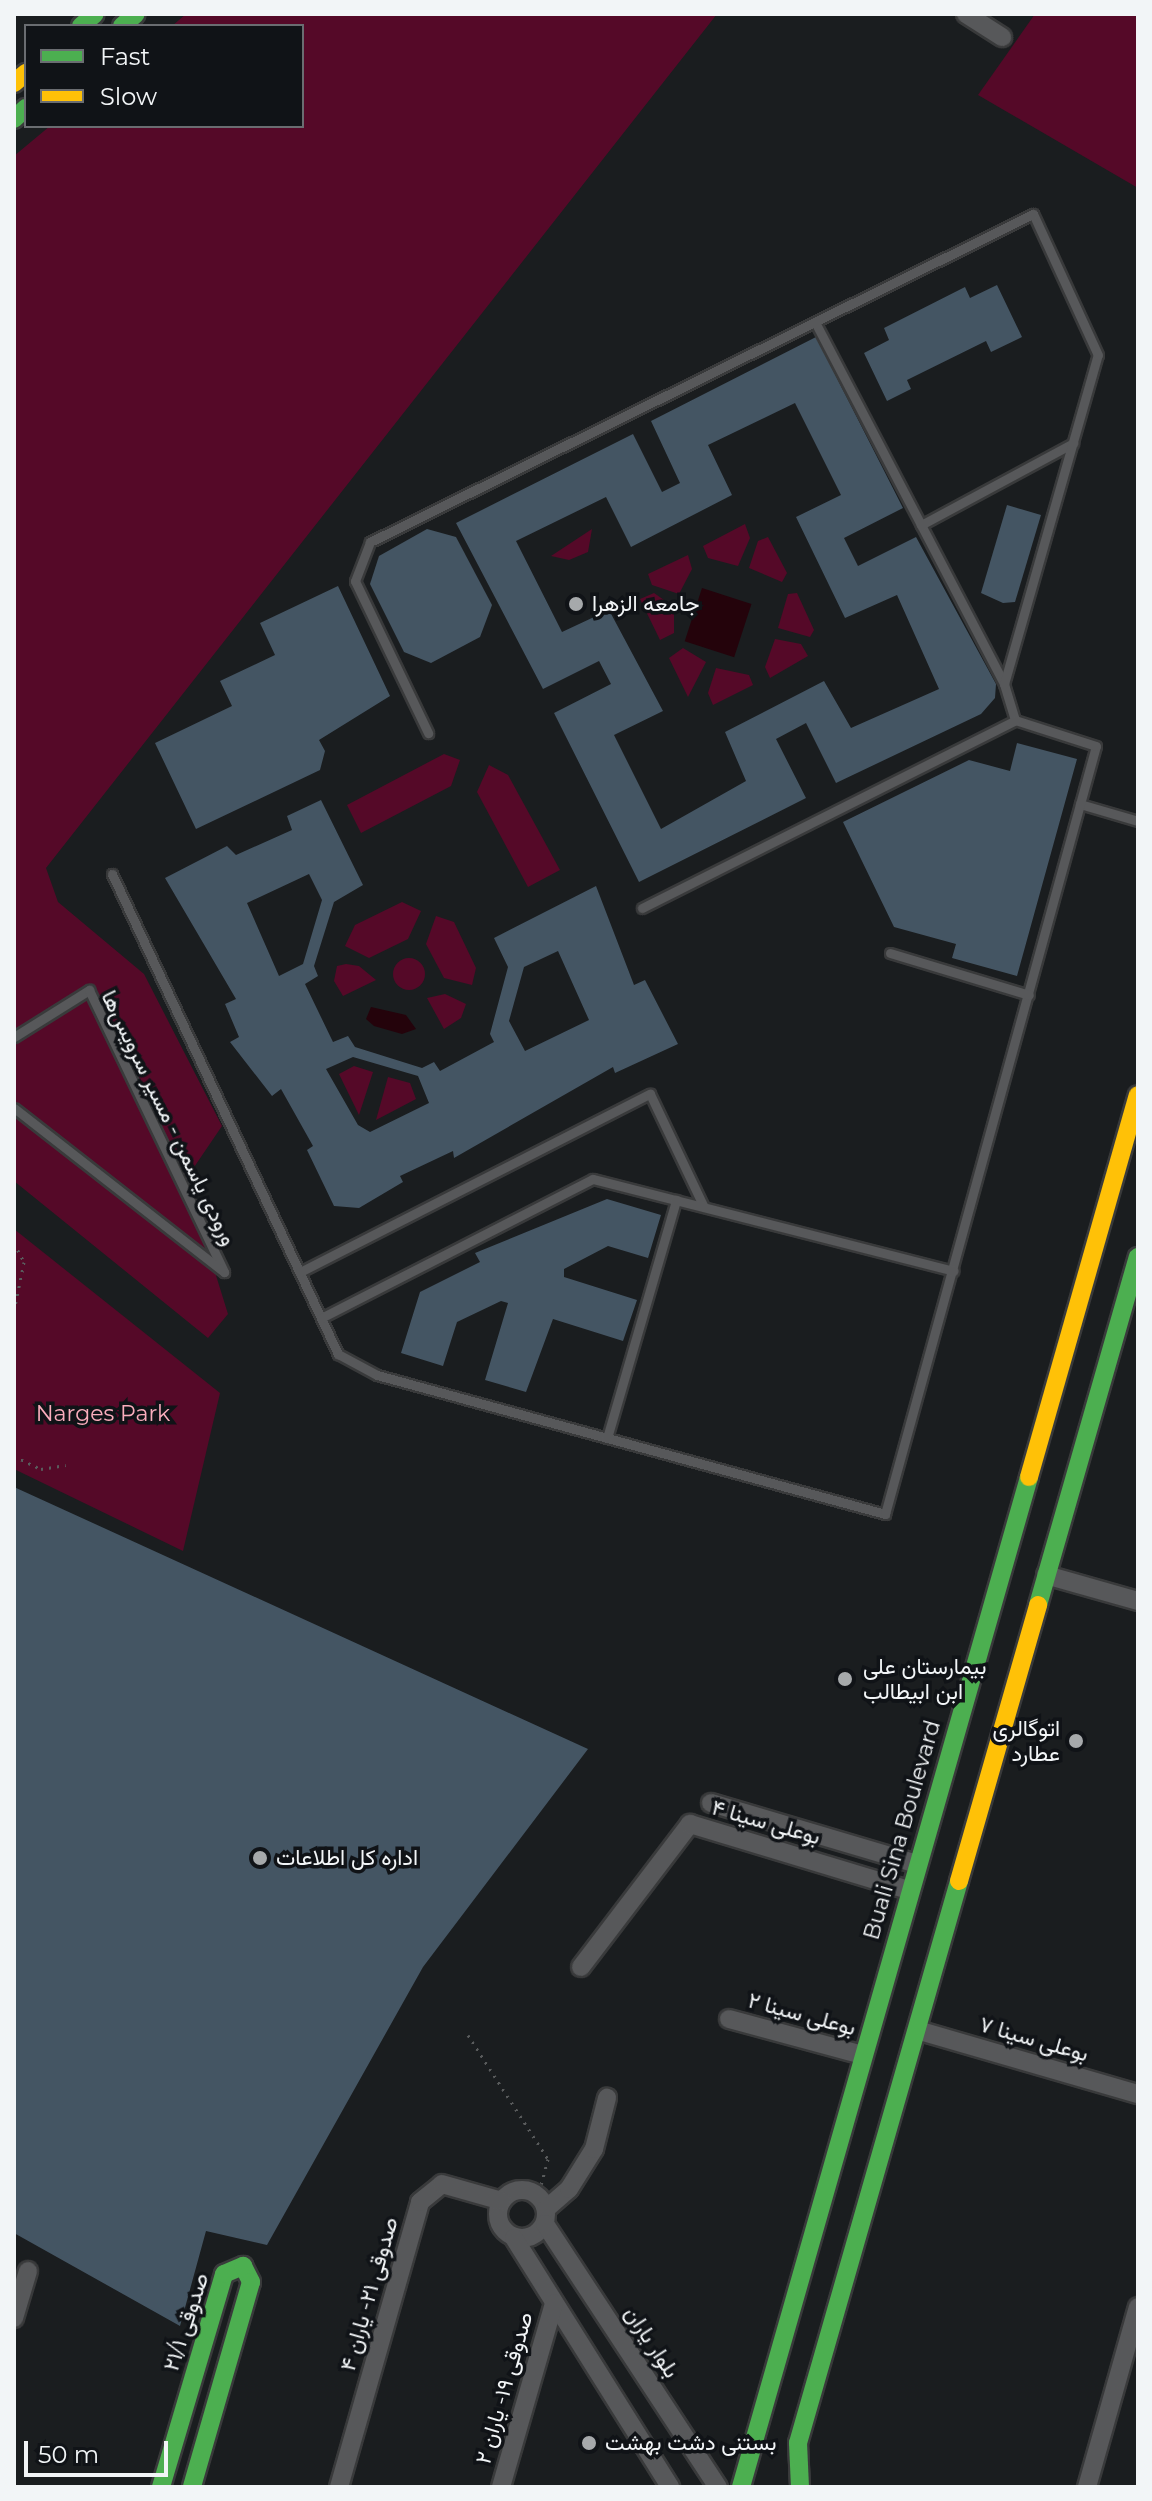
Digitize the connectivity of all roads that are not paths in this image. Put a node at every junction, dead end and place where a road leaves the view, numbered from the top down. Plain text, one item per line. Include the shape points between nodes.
1 (966, 14) edge
2 (1002, 37) dead end
3 (815, 322) junction
4 (1073, 443) junction
5 (921, 525) junction
6 (1004, 684) junction
7 (1015, 720) junction
8 (428, 733) dead end
9 (1080, 804) junction
10 (1138, 821) edge
11 (112, 874) dead end
12 (642, 908) dead end
13 (890, 953) dead end
14 (1029, 995) junction
15 (14, 1037) edge
16 (1138, 1095) edge
17 (14, 1108) edge
18 (676, 1200) junction
19 (704, 1207) junction
20 (1138, 1257) edge
21 (953, 1271) junction
22 (300, 1272) junction
23 (321, 1318) junction
24 (607, 1438) junction
25 (1046, 1575) junction
26 (1138, 1601) edge
27 (711, 1803) dead end
28 (802, 1831) junction
29 (795, 1855) junction
30 (910, 1862) junction
31 (961, 1877) junction
32 (902, 1888) junction
33 (954, 1902) junction
34 (581, 1967) dead end
35 (729, 2019) dead end
36 (917, 2030) junction
37 (862, 2055) junction
38 (1138, 2094) edge
39 (607, 2098) dead end
40 (502, 2201) junction
41 (543, 2210) junction
42 (514, 2238) junction
43 (28, 2271) dead end
44 (554, 2303) junction
45 (1138, 2307) edge
46 (14, 2318) edge
47 (161, 2487) edge
48 (192, 2487) edge
49 (339, 2487) edge
50 (501, 2487) edge
51 (670, 2487) edge
52 (718, 2487) edge
53 (741, 2487) edge
54 (800, 2487) edge
55 (1087, 2487) edge

1 - 2 street
3 - 4 lane via 1033,214 1098,355
3 - 5 lane
3 - 8 lane via 370,542 355,581
4 - 5 lane
4 - 6 lane
5 - 6 lane
6 - 7 lane
7 - 9 lane via 1096,746
7 - 12 lane
9 - 10 lane
9 - 14 lane
11 - 22 lane
13 - 14 lane
14 - 21 lane
15 - 17 lane, ورودی یاسمن - مسیر سرویس‌ها via 89,990 224,1272
16 - 30 main road, Buali Sina Boulevard
18 - 19 lane
18 - 23 lane via 593,1179
18 - 24 lane
19 - 21 lane
19 - 22 lane via 650,1094
20 - 25 main road
21 - 24 lane via 885,1514
22 - 23 lane
23 - 24 lane via 338,1354 377,1375
25 - 26 street
25 - 31 main road
27 - 28 street, بوعلی سینا ۴
28 - 29 street
28 - 30 street, بوعلی سینا ۴
29 - 32 street, بوعلی سینا ۴
29 - 34 street, بوعلی سینا ۴ via 690,1824
30 - 31 main road
30 - 32 main road, Buali Sina Boulevard
31 - 33 main road
32 - 33 main road
32 - 37 main road, Buali Sina Boulevard
33 - 36 main road
35 - 37 street, بوعلی سینا ۲
36 - 38 street, بوعلی سینا ۷
36 - 54 main road via 798,2443
37 - 53 main road, Buali Sina Boulevard
39 - 41 street via 594,2149 569,2189
40 - 41 street via 519,2190
40 - 42 street via 499,2222
40 - 49 street, صدوقی ۲۱- یاران ۴ via 442,2184 420,2202
41 - 42 street via 532,2237
41 - 52 street, بلوار یاران
42 - 44 street
43 - 46 street
44 - 50 street, صدوقی ۱۹- یاران ۲
44 - 51 street
45 - 55 street
47 - 48 main road, صدوقی ۲۱/۱ via 224,2274 243,2266 251,2282

